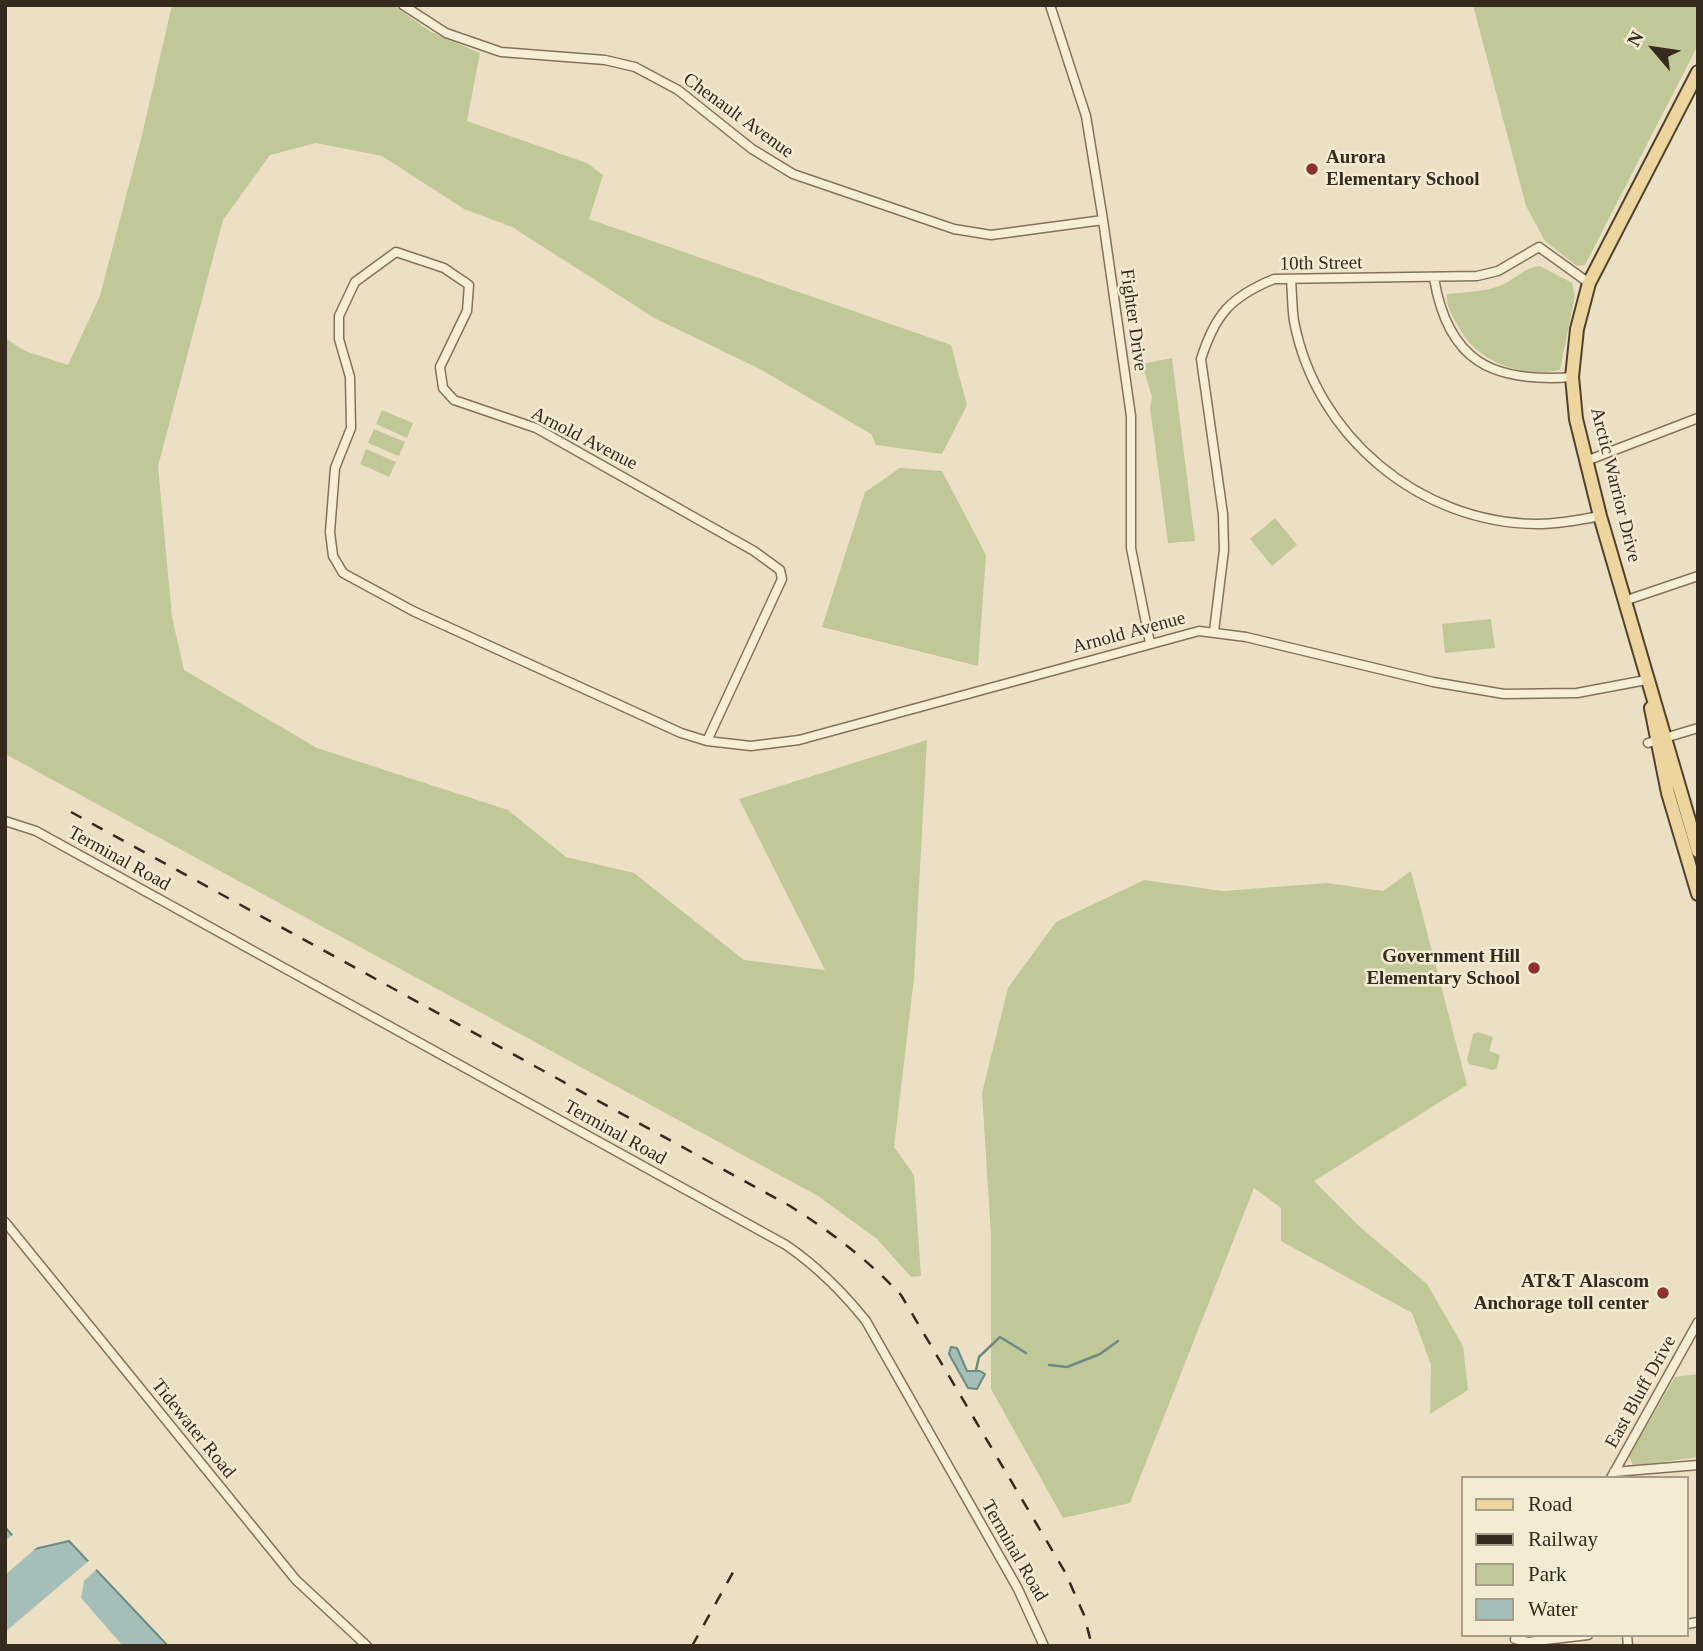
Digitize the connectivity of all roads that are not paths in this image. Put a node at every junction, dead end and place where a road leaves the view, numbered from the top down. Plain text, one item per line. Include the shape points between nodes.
1 (403, 5) edge
2 (1050, 5) edge
3 (1698, 72) edge
4 (1103, 220) junction
5 (1434, 278) junction
6 (1291, 279) junction
7 (1589, 283) junction
8 (1572, 377) junction
9 (1698, 418) edge
10 (1586, 461) junction
11 (1600, 516) junction
12 (1698, 576) edge
13 (1624, 601) junction
14 (1214, 631) junction
15 (1150, 643) junction
16 (1646, 680) junction
17 (1698, 728) edge
18 (706, 741) junction
19 (1657, 741) junction
20 (5, 821) edge
21 (1698, 851) edge
22 (1698, 894) edge
23 (5, 1222) edge
24 (1698, 1322) edge
25 (1698, 1465) edge
26 (1612, 1475) edge
27 (1571, 1637) edge
28 (1515, 1640) edge
29 (367, 1646) edge
30 (1044, 1646) edge

1 - 4 street, Chenault Avenue via 446,33 501,52 604,60 635,67 678,90 752,149 793,174 954,229 991,235
2 - 4 street, Fighter Drive via 1086,116
3 - 7 main road, Arctic Warrior Drive
4 - 15 street, Fighter Drive via 1131,416 1131,548
5 - 6 street, 10th Street
5 - 7 street, 10th Street via 1498,271 1539,247
5 - 8 street via 1444,321 1474,358 1516,377
6 - 11 street via 1294,321 1322,398 1363,452 1394,478 1438,502 1497,521 1537,524
6 - 14 street, 10th Street via 1274,279 1231,302 1208,336 1201,359 1223,514 1224,550
7 - 8 main road, Arctic Warrior Drive via 1577,328
8 - 10 main road, Arctic Warrior Drive
9 - 10 street
10 - 11 main road, Arctic Warrior Drive
11 - 13 main road, Arctic Warrior Drive
12 - 13 street
13 - 16 main road, Arctic Warrior Drive
14 - 15 street, Arnold Avenue
14 - 16 street, Arnold Avenue via 1504,694 1577,694
15 - 18 street, Arnold Avenue via 799,740 751,746
16 - 19 main road, Arctic Warrior Drive
17 - 19 street
18 - 18 street, Arnold Avenue via 414,611 343,572 332,556 335,468 351,428 351,377 339,339 339,316 355,282 396,252 444,268 469,285 467,311 440,367 443,387 454,400 536,428 743,544 780,570 782,579
19 - 21 main road, Arctic Warrior Drive
19 - 22 main road, Arctic Warrior Drive
20 - 30 street, Terminal Road via 36,831 786,1245 816,1266 866,1321 1018,1589
23 - 29 street, Tidewater Road via 296,1580
24 - 26 street, East Bluff Drive
25 - 26 street
27 - 28 street

